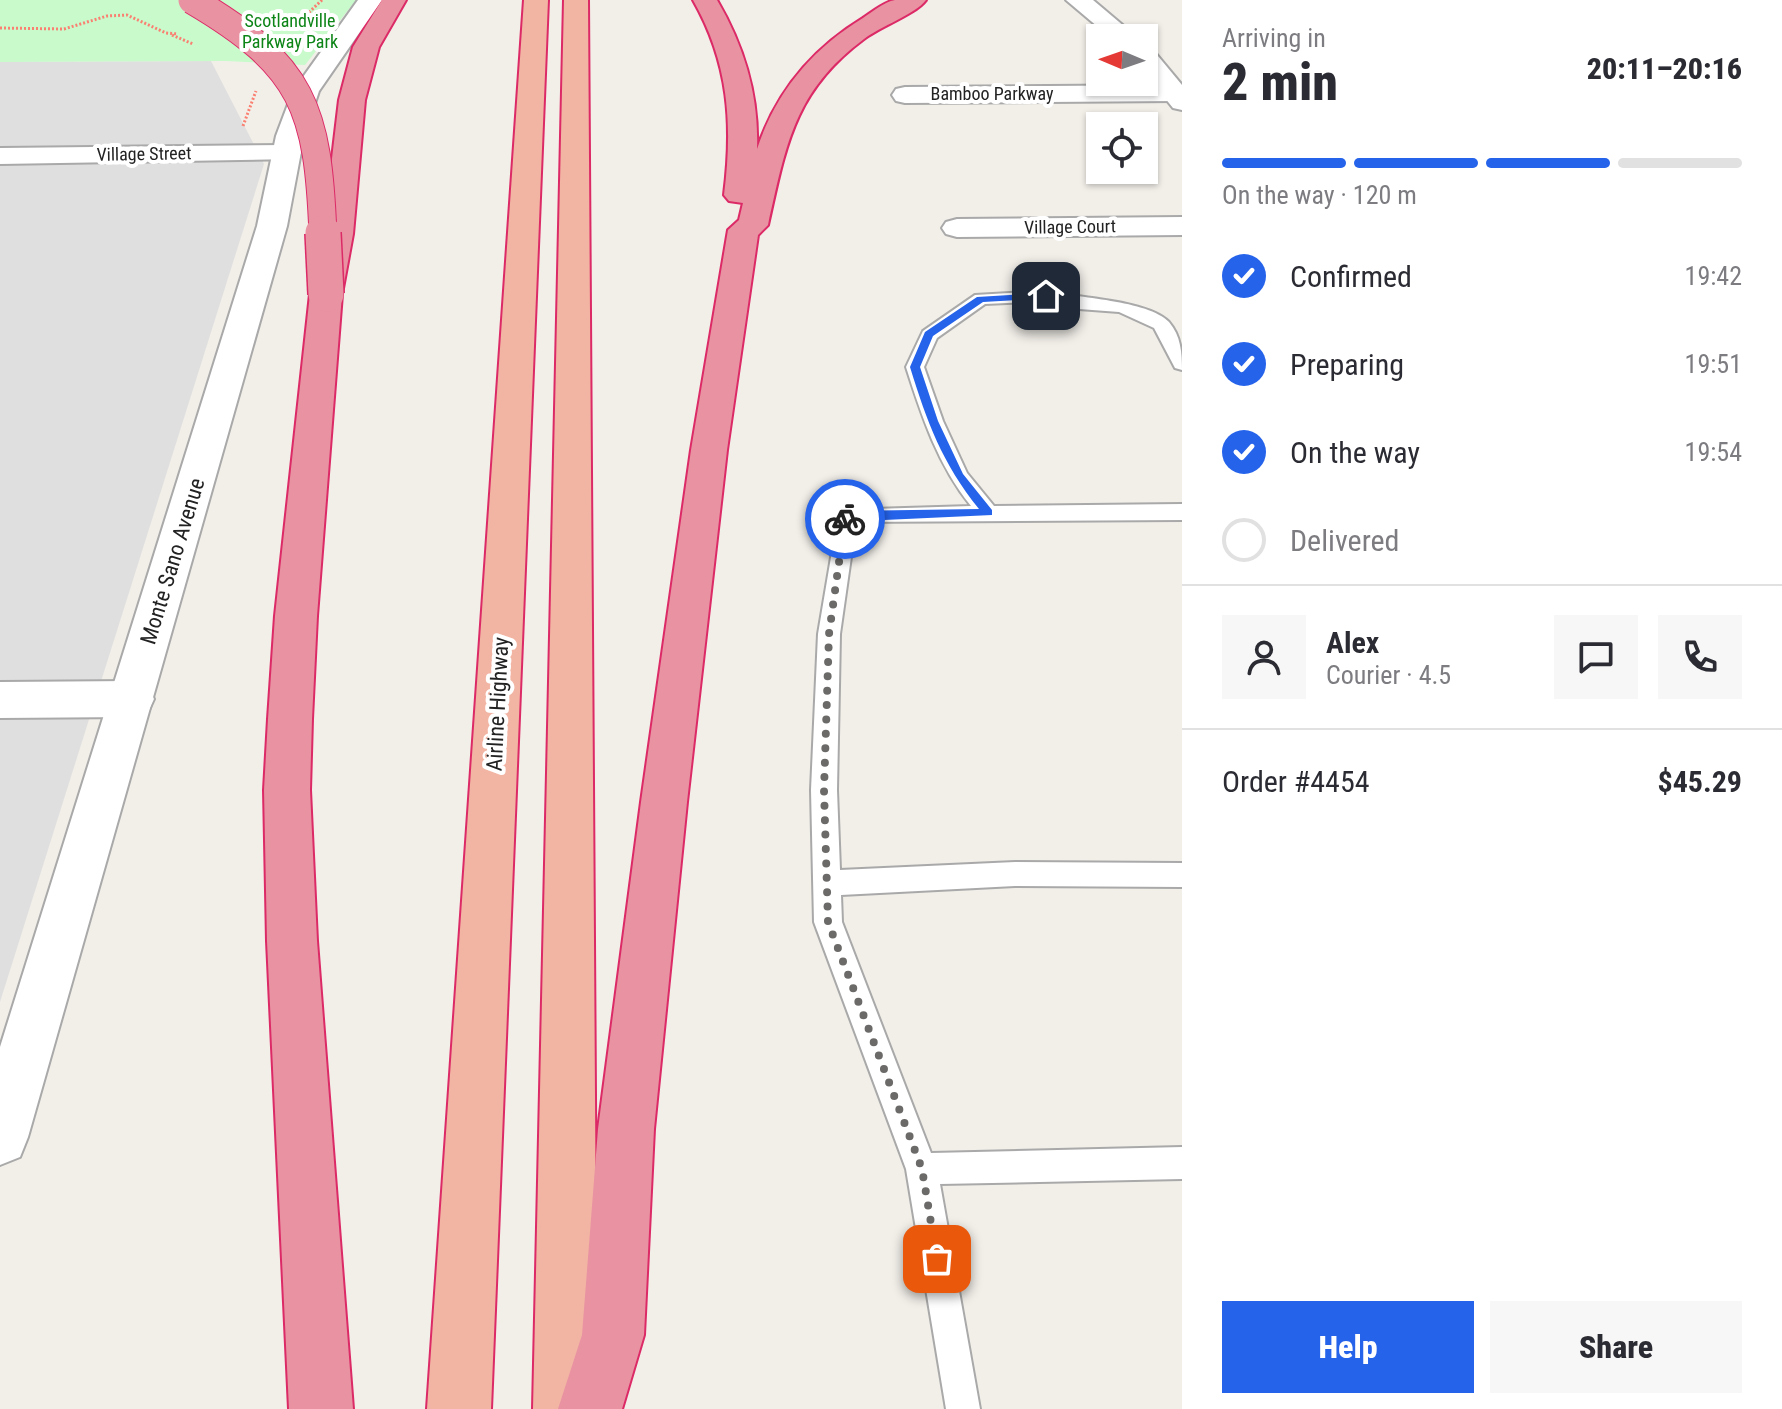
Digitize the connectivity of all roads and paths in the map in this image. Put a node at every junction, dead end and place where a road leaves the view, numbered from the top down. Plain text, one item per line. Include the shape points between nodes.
1 (192, 0) edge
2 (370, 0) edge
3 (394, 0) edge
4 (536, 0) edge
5 (576, 0) edge
6 (705, 0) edge
7 (914, 0) edge
8 (1078, 0) edge
9 (1108, 24) edge
10 (166, 33) dead end
11 (205, 50) dead end
12 (1158, 72) edge
13 (258, 85) dead end
14 (905, 95) dead end
15 (1179, 97) edge
16 (270, 153) junction
17 (0, 156) edge
18 (1182, 226) edge
19 (957, 228) dead end
20 (743, 230) junction
21 (326, 294) junction
22 (1182, 364) edge
23 (1182, 512) edge
24 (988, 513) junction
25 (132, 699) junction
26 (0, 700) edge
27 (1182, 875) edge
28 (827, 883) junction
29 (0, 1137) edge
30 (1182, 1163) edge
31 (922, 1169) junction
32 (321, 1409) edge
33 (459, 1409) edge
34 (565, 1409) edge
35 (590, 1409) edge
36 (963, 1409) edge

1 - 21 highway, bridge via 258,43 304,103 321,171
2 - 16 street, Monte Sano Avenue via 314,75 298,113
3 - 21 highway, bridge via 372,34 354,85
4 - 33 highway, Airline Highway
5 - 34 highway
6 - 20 highway via 730,46 741,91 745,134 736,223
7 - 20 highway via 851,36 807,78 781,121 753,225
8 - 9 street
10 - 11 path
12 - 15 street
13 - 16 path via 242,128
14 - 15 street, Bamboo Parkway
16 - 17 street, Village Street
16 - 25 street, Monte Sano Avenue via 272,226
18 - 19 street, Village Court
20 - 35 highway via 664,802 626,1129 613,1335
21 - 32 highway via 296,616 287,790
22 - 24 lane via 1161,324 1122,307 1046,296 981,299 929,335 915,367 958,476
23 - 24 lane
24 - 28 lane via 846,515 829,634
25 - 26 street
25 - 29 street, Monte Sano Avenue
27 - 28 lane via 1015,874
28 - 31 lane via 828,922
30 - 31 lane
31 - 36 lane

